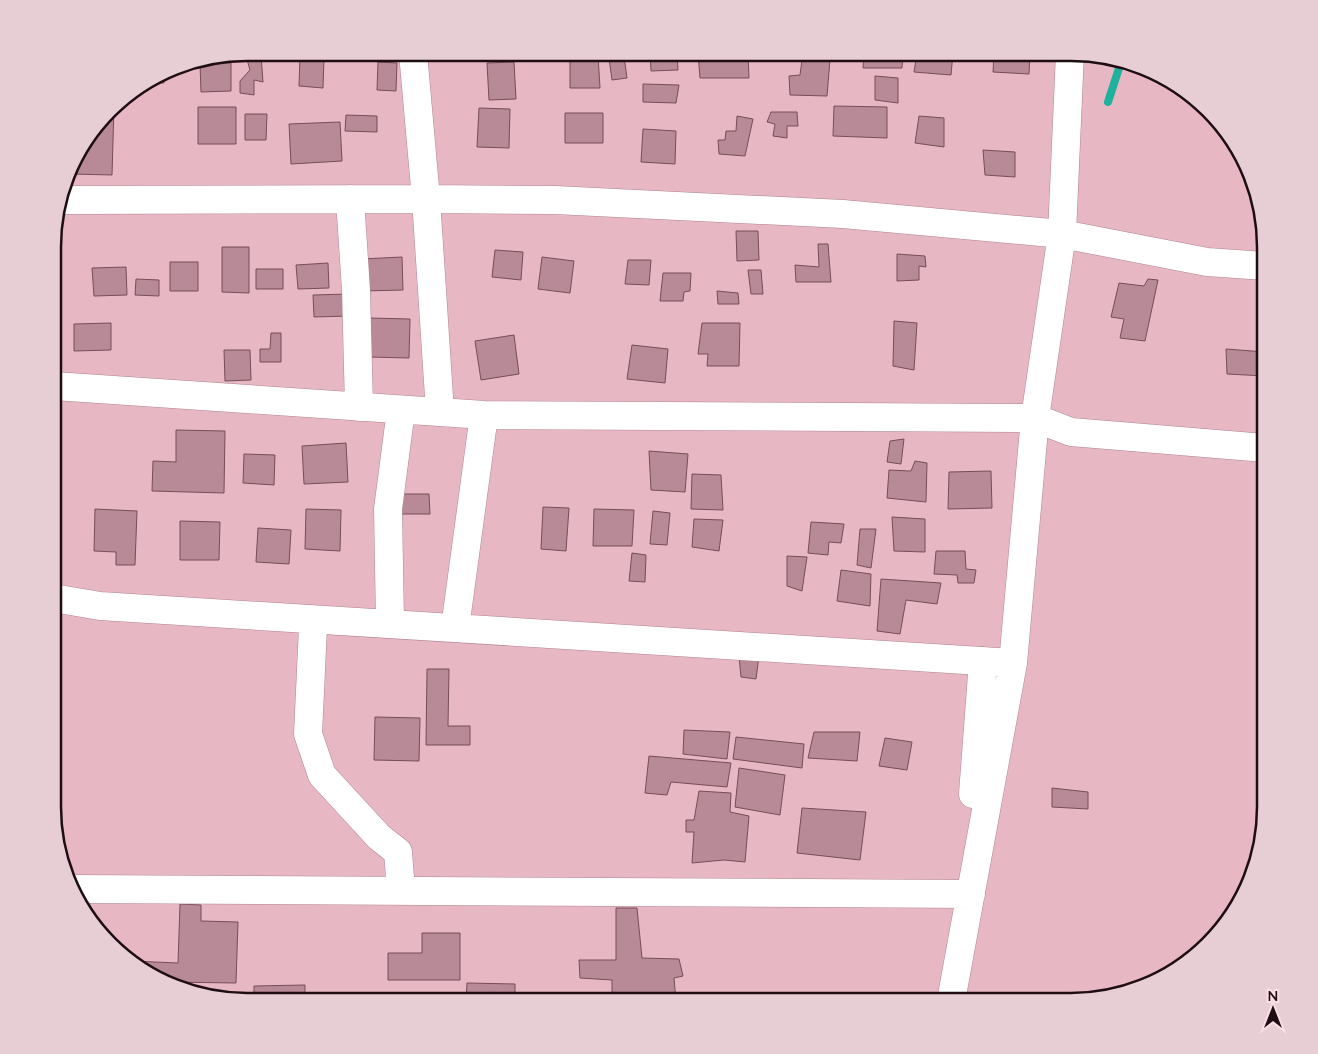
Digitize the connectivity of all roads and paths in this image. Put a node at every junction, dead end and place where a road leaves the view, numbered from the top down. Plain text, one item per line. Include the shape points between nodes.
1 (413, 61) edge
2 (1070, 61) edge
3 (350, 199) junction
4 (426, 199) junction
5 (68, 200) edge
6 (1062, 234) junction
7 (1257, 265) edge
8 (61, 386) edge
9 (359, 407) junction
10 (400, 410) junction
11 (440, 412) junction
12 (484, 415) junction
13 (1035, 418) junction
14 (1257, 447) edge
15 (61, 599) edge
16 (390, 623) junction
17 (313, 627) dead end
18 (455, 628) junction
19 (983, 661) junction
20 (1012, 663) junction
21 (80, 889) edge
22 (401, 891) junction
23 (964, 894) junction
24 (952, 993) edge

1 - 4 street
2 - 6 street
3 - 4 street
3 - 5 street
3 - 9 street
4 - 6 street via 555,200 843,214
4 - 11 street
6 - 7 street via 1207,262
6 - 13 street
8 - 9 street
9 - 10 street
10 - 11 street
10 - 16 street via 388,509
11 - 12 street
12 - 13 street
12 - 18 street
13 - 14 street via 1071,432
13 - 20 street
15 - 16 street via 100,606
16 - 18 street
17 - 22 street via 308,734 322,775 379,837 398,852
18 - 19 street
19 - 20 street
19 - 23 street
20 - 23 street
21 - 22 street
22 - 23 street
23 - 24 street

